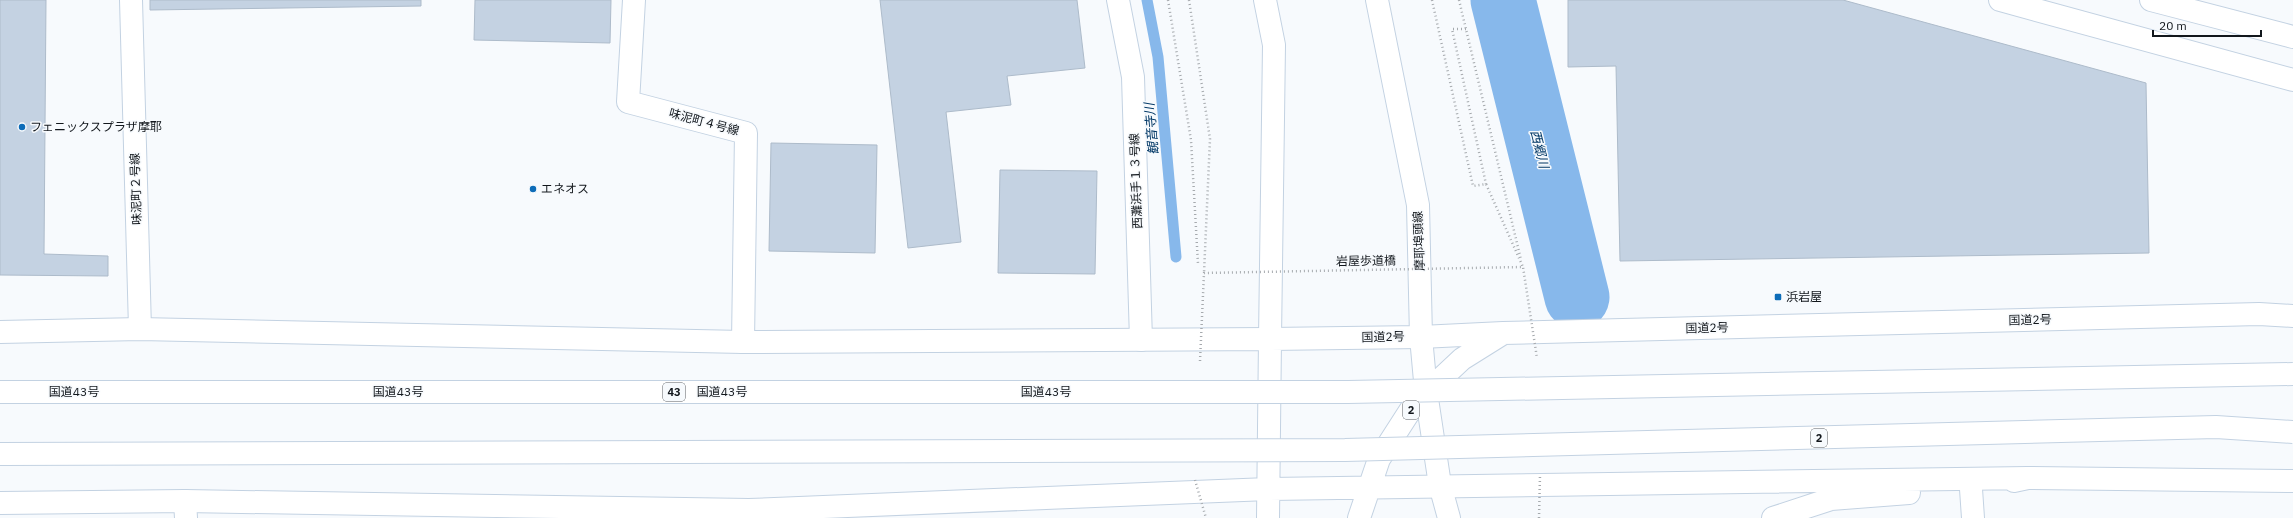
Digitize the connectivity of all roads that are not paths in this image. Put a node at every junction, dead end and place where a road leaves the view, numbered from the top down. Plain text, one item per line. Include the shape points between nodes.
1 (131, 0) edge
2 (634, 0) edge
3 (1118, 0) edge
4 (1265, 0) edge
5 (1377, 0) edge
6 (2000, 0) edge
7 (2151, 0) edge
8 (2293, 37) edge
9 (2293, 80) edge
10 (2293, 316) edge
11 (140, 329) junction
12 (0, 332) edge
13 (1503, 333) junction
14 (1421, 337) junction
15 (1270, 339) junction
16 (1141, 340) junction
17 (743, 342) junction
18 (2293, 374) edge
19 (0, 392) edge
20 (1348, 392) joint
21 (1426, 392) junction
22 (2293, 432) edge
23 (0, 454) edge
24 (2028, 478) junction
25 (2293, 481) edge
26 (1440, 485) junction
27 (1368, 486) junction
28 (1268, 488) junction
29 (1971, 489) junction
30 (0, 503) edge
31 (185, 510) edge
32 (750, 514) edge
33 (1268, 518) edge
34 (1359, 518) edge
35 (1449, 518) edge
36 (1773, 518) edge
37 (1973, 518) edge

1 - 11 main road, 味泥町２号線
2 - 17 main road, 味泥町４号線 via 628,102 746,132
3 - 16 main road, 西灘浜手１３号線 via 1133,77
4 - 15 main road via 1274,45
5 - 14 main road, 摩耶埠頭線 via 1418,205
6 - 9 main road
7 - 8 main road
10 - 13 main road, 国道2号 / 2 via 2259,314
11 - 12 main road, 国道2号
11 - 17 main road, 国道2号
13 - 14 main road, 国道2号 / 2
13 - 21 main road, 2 via 1462,358
14 - 15 main road, 国道2号 / 2
14 - 21 main road, 摩耶埠頭線
15 - 16 main road, 国道2号
15 - 28 main road
16 - 17 main road, 国道2号
18 - 20 main road, 2, bridge
19 - 20 main road, 国道43号 / 43, bridge
21 - 26 main road, 摩耶埠頭線
21 - 27 main road, 2 via 1415,403 1378,459
22 - 23 main road, 2, bridge via 2216,427 1345,450
24 - 25 main road
24 - 26 main road
24 - 29 main road
26 - 27 main road
26 - 35 main road, 摩耶埠頭線
27 - 28 main road
27 - 34 main road, 2
28 - 32 main road
28 - 33 main road
29 - 36 main road via 1831,498
29 - 37 main road
30 - 31 main road
31 - 32 main road

